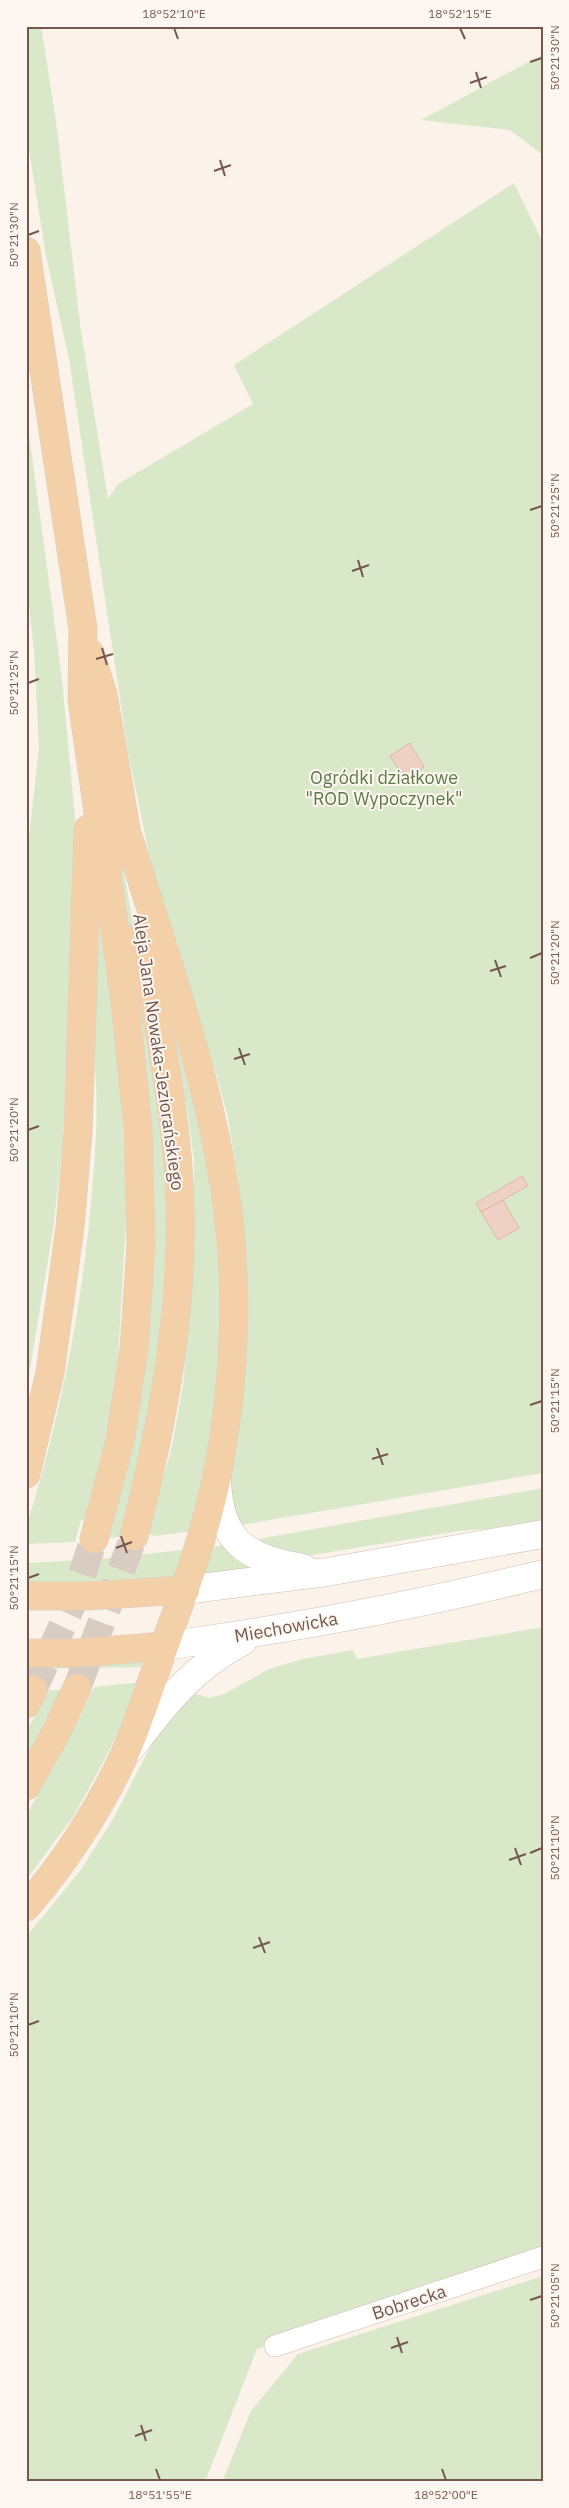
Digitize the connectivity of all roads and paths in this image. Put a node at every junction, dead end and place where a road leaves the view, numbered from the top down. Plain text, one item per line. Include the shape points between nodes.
1 (26, 252) edge
2 (83, 629) junction
3 (88, 748) junction
4 (128, 839) junction
5 (26, 1474) edge
6 (217, 1476) junction
7 (543, 1534) edge
8 (134, 1536) tunnel mouth
9 (94, 1539) tunnel mouth
10 (327, 1572) junction
11 (543, 1574) edge
12 (185, 1590) junction
13 (26, 1596) edge
14 (308, 1622) junction
15 (164, 1646) junction
16 (26, 1653) edge
17 (77, 1688) tunnel mouth
18 (122, 1759) junction
19 (26, 1786) edge
20 (26, 1907) edge
21 (543, 2257) edge
22 (274, 2346) dead end

1 - 2 main road, Aleja Jana Nowaka-Jeziorańskiego
2 - 3 main road, Aleja Jana Nowaka-Jeziorańskiego via 82,700
2 - 4 main road, Aleja Jana Nowaka-Jeziorańskiego via 103,694
3 - 5 main road via 78,1123 70,1227 50,1373
3 - 9 main road, Aleja Jana Nowaka-Jeziorańskiego via 125,1000 141,1195 141,1254 134,1349 120,1441
4 - 6 main road via 195,1056 222,1168 229,1224 233,1320 231,1372
4 - 8 main road, Aleja Jana Nowaka-Jeziorańskiego via 179,1180 175,1320 153,1464
6 - 10 main road via 221,1515 238,1543 268,1561
6 - 12 main road
7 - 10 main road
10 - 12 main road
11 - 14 main road, Miechowicka via 419,1603
12 - 13 main road
12 - 15 main road
14 - 15 main road, Miechowicka
14 - 18 main road via 243,1641 210,1660 170,1698
15 - 16 main road, Miechowicka via 78,1653
15 - 18 main road
17 - 19 main road
18 - 20 main road via 91,1818
21 - 22 street, Bobrecka

